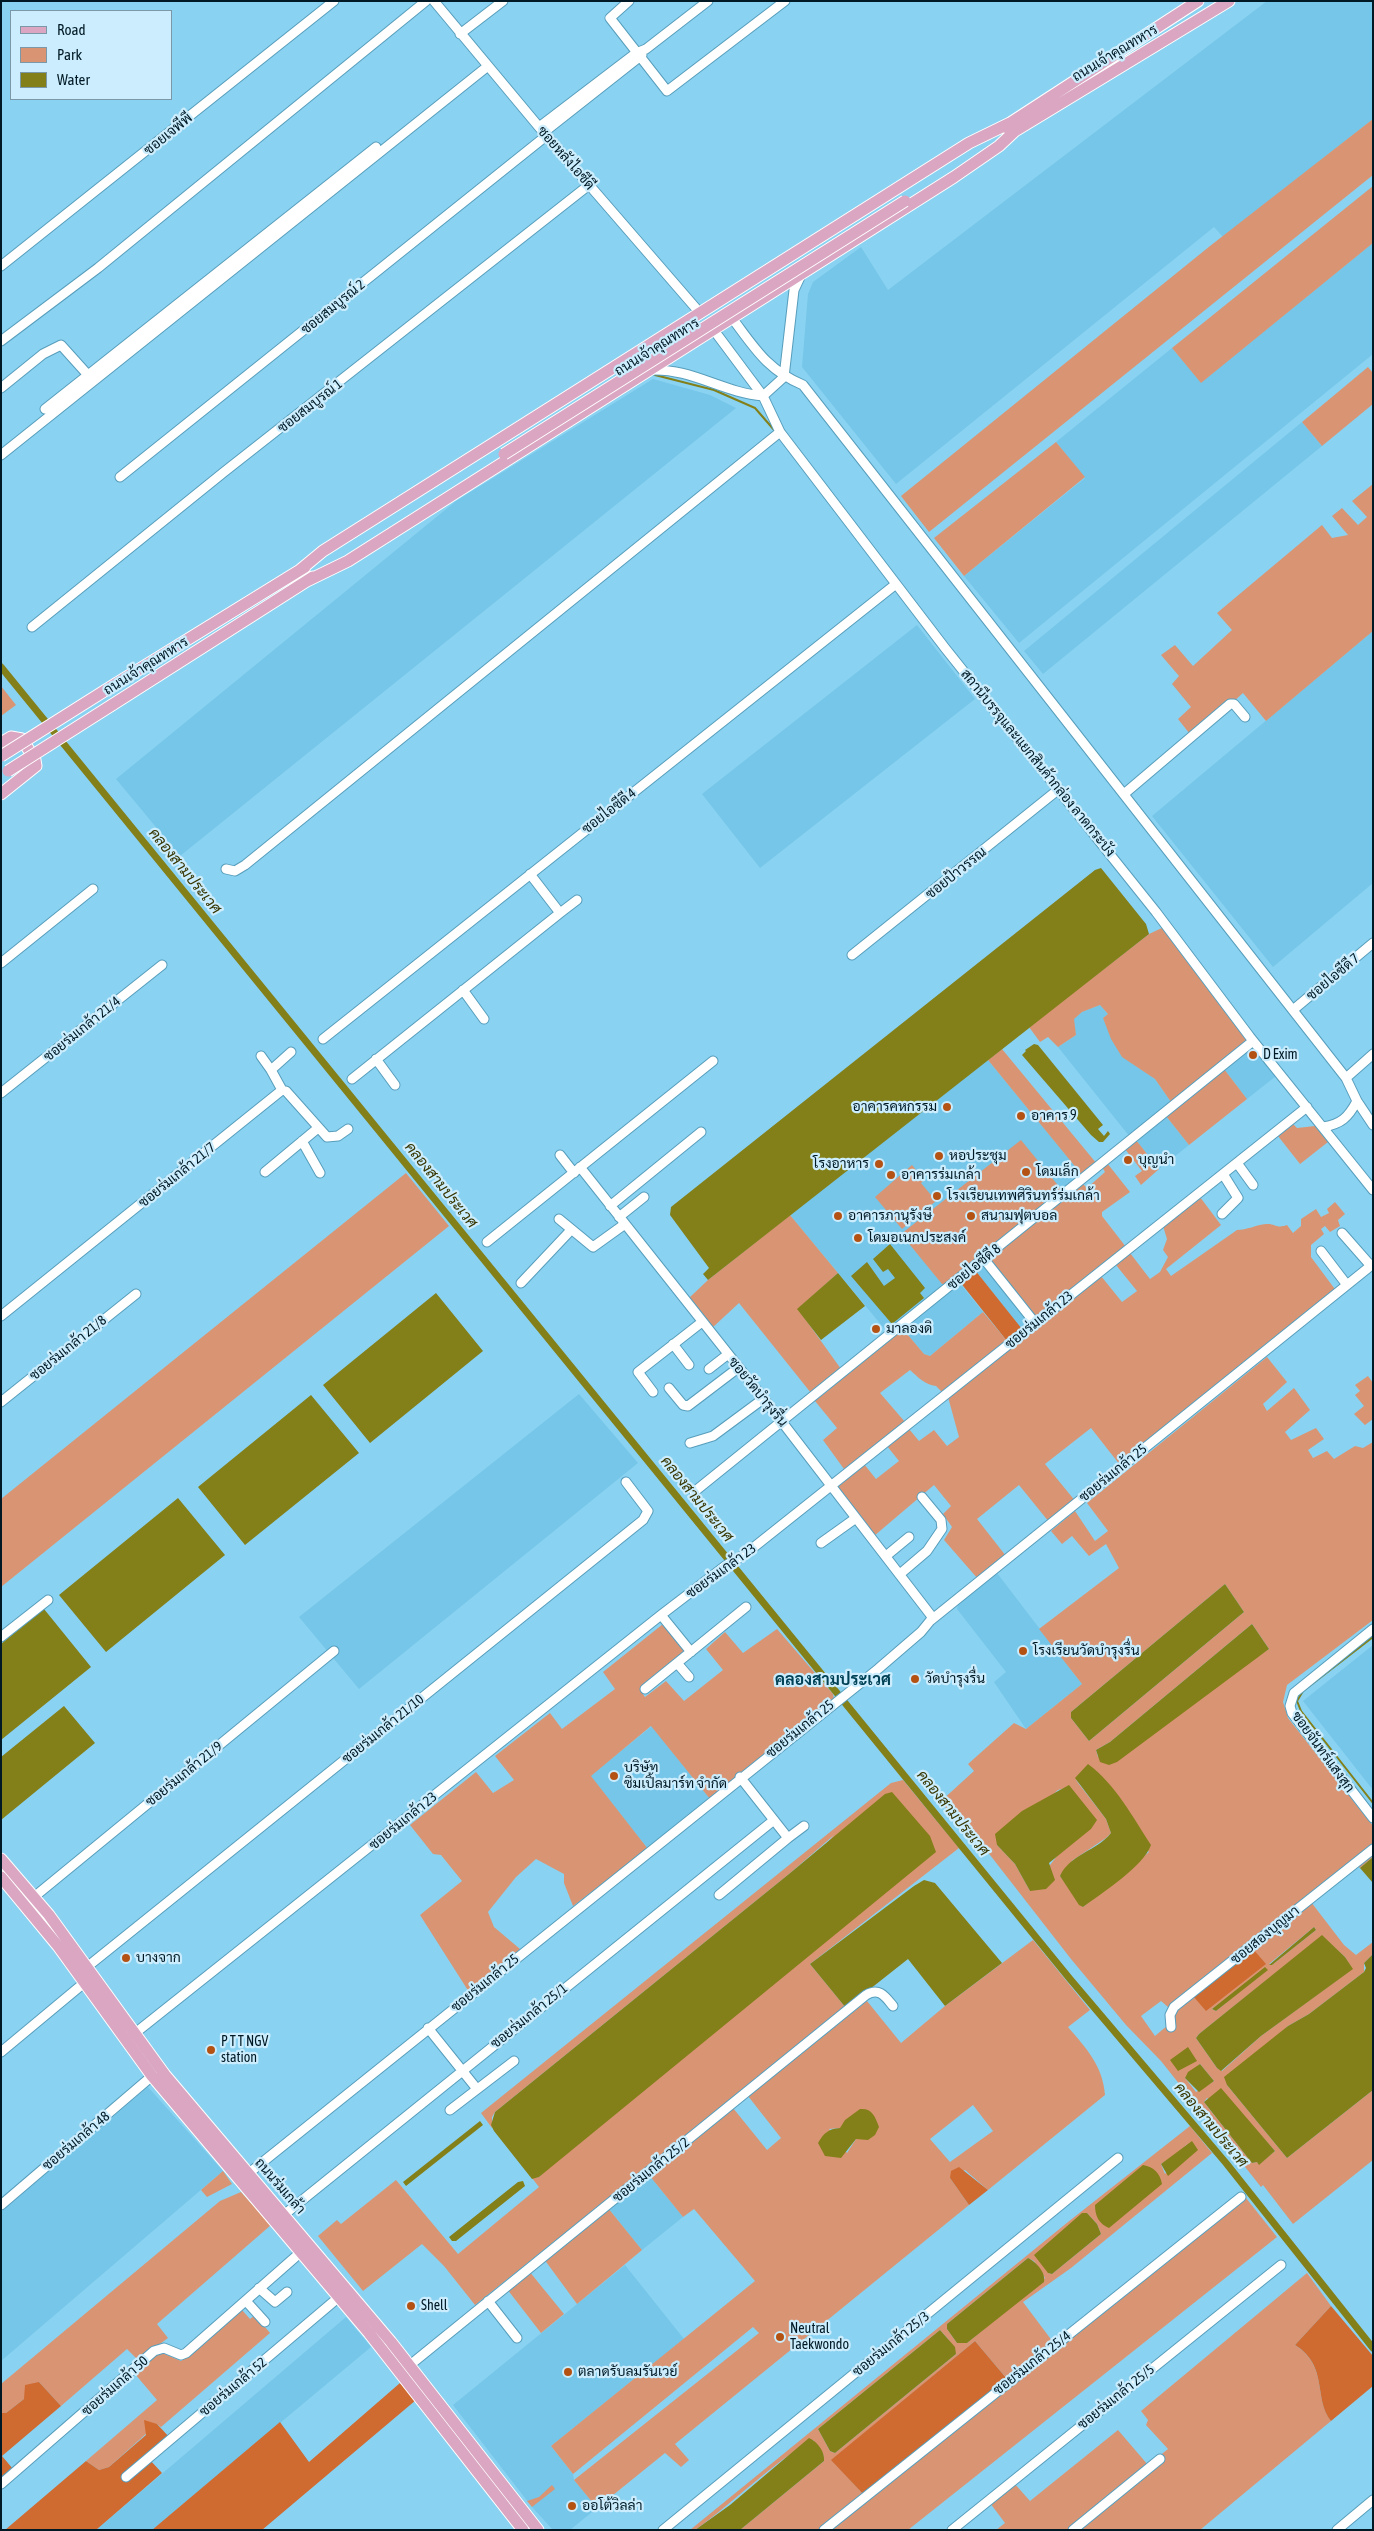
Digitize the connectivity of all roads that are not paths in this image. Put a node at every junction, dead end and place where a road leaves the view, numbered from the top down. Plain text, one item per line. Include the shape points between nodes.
1 (334, 1) edge
2 (426, 1) edge
3 (434, 1) edge
4 (503, 1) edge
5 (629, 1) edge
6 (708, 1) edge
7 (785, 1) edge
8 (1198, 1) edge
9 (1229, 1) edge
10 (460, 34) junction
11 (638, 56) junction
12 (486, 64) junction
13 (1013, 126) junction
14 (543, 132) junction
15 (589, 185) junction
16 (1, 266) edge
17 (801, 275) junction
18 (718, 301) junction
19 (700, 313) junction
20 (732, 318) junction
21 (713, 329) junction
22 (1, 341) edge
23 (648, 370) junction
24 (88, 375) junction
25 (784, 377) junction
26 (1, 388) edge
27 (763, 396) junction
28 (45, 409) dead end
29 (780, 432) junction
30 (502, 451) junction
31 (1, 455) edge
32 (120, 478) dead end
33 (300, 570) junction
34 (307, 582) junction
35 (896, 584) junction
36 (32, 627) dead end
37 (1245, 717) dead end
38 (1, 742) edge
39 (1, 756) edge
40 (5, 773) edge
41 (1060, 789) junction
42 (1, 794) edge
43 (1124, 794) junction
44 (226, 869) dead end
45 (530, 874) junction
46 (93, 889) dead end
47 (577, 900) dead end
48 (560, 913) junction
49 (1373, 943) edge
50 (852, 955) dead end
51 (1, 963) edge
52 (162, 965) dead end
53 (463, 990) junction
54 (1293, 1010) junction
55 (484, 1019) dead end
56 (323, 1039) dead end
57 (1252, 1042) junction
58 (291, 1052) dead end
59 (1373, 1054) edge
60 (261, 1056) dead end
61 (376, 1060) junction
62 (713, 1061) dead end
63 (271, 1070) junction
64 (1346, 1078) junction
65 (352, 1079) dead end
66 (395, 1085) dead end
67 (282, 1090) junction
68 (1, 1093) edge
69 (1357, 1102) junction
70 (1305, 1108) junction
71 (1373, 1125) edge
72 (1323, 1127) junction
73 (318, 1128) junction
74 (348, 1128) dead end
75 (701, 1132) dead end
76 (302, 1141) junction
77 (560, 1155) dead end
78 (1237, 1163) junction
79 (577, 1170) junction
80 (265, 1172) dead end
81 (320, 1173) dead end
82 (1223, 1174) junction
83 (1253, 1185) dead end
84 (1373, 1190) edge
85 (644, 1196) dead end
86 (610, 1206) junction
87 (1222, 1214) dead end
88 (559, 1219) dead end
89 (622, 1221) junction
90 (571, 1230) junction
91 (1342, 1233) dead end
92 (487, 1242) dead end
93 (1321, 1251) dead end
94 (984, 1259) junction
95 (1372, 1265) edge
96 (521, 1283) dead end
97 (1347, 1285) junction
98 (136, 1294) dead end
99 (1, 1316) edge
100 (702, 1322) junction
101 (1035, 1323) junction
102 (673, 1344) junction
103 (727, 1355) junction
104 (689, 1365) dead end
105 (738, 1368) junction
106 (709, 1369) dead end
107 (669, 1388) dead end
108 (653, 1392) dead end
109 (763, 1399) junction
110 (1, 1402) edge
111 (782, 1422) junction
112 (690, 1443) dead end
113 (626, 1482) dead end
114 (831, 1486) junction
115 (694, 1492) dead end
116 (922, 1497) dead end
117 (856, 1518) junction
118 (909, 1537) dead end
119 (821, 1543) dead end
120 (886, 1556) junction
121 (900, 1574) junction
122 (48, 1600) dead end
123 (746, 1607) dead end
124 (661, 1615) junction
125 (933, 1618) junction
126 (1373, 1629) edge
127 (1, 1637) edge
128 (334, 1651) dead end
129 (691, 1652) junction
130 (677, 1663) junction
131 (689, 1678) dead end
132 (645, 1689) dead end
133 (740, 1777) junction
134 (1373, 1818) edge
135 (774, 1820) junction
136 (804, 1826) dead end
137 (788, 1838) junction
138 (1373, 1849) edge
139 (1, 1860) edge
140 (1, 1877) edge
141 (718, 1895) dead end
142 (34, 1897) junction
143 (87, 1967) junction
144 (84, 1983) junction
145 (893, 2006) dead end
146 (1171, 2027) dead end
147 (428, 2028) junction
148 (134, 2034) junction
149 (1, 2052) edge
150 (514, 2061) dead end
151 (462, 2071) junction
152 (152, 2076) junction
153 (477, 2089) junction
154 (450, 2110) dead end
155 (1118, 2158) dead end
156 (249, 2173) junction
157 (1241, 2197) dead end
158 (1, 2205) edge
159 (285, 2214) junction
160 (301, 2252) junction
161 (1281, 2265) dead end
162 (259, 2288) junction
163 (287, 2292) dead end
164 (339, 2297) junction
165 (246, 2301) junction
166 (488, 2301) junction
167 (265, 2322) dead end
168 (517, 2338) dead end
169 (410, 2365) junction
170 (1160, 2460) dead end
171 (126, 2477) dead end
172 (1, 2484) edge
173 (1373, 2500) edge
174 (523, 2530) edge
175 (538, 2530) edge
176 (663, 2530) edge
177 (824, 2530) edge
178 (952, 2530) edge
179 (1072, 2530) edge
180 (1337, 2530) edge

1 - 16 street, ซอยเจพีพี
2 - 22 street via 242,153
3 - 10 street, ซอยหลังไอซีดี
4 - 10 street
5 - 11 street via 610,18
6 - 11 street, ซอยสมบูรณ์ 2
7 - 11 street via 670,90 664,90
8 - 13 main road, ถนนเจ้าคุณทหาร
9 - 13 main road, ถนนเจ้าคุณทหาร
10 - 12 street, ซอยหลังไอซีดี
11 - 14 street, ซอยสมบูรณ์ 2
12 - 14 street, ซอยหลังไอซีดี
12 - 24 street
12 - 31 street
13 - 17 main road, ถนนเจ้าคุณทหาร via 980,160
13 - 18 main road, ถนนเจ้าคุณทหาร via 969,143
13 - 30 main road, ถนนเจ้าคุณทหาร
14 - 15 street, ซอยหลังไอซีดี
14 - 32 street, ซอยสมบูรณ์ 2
15 - 19 street, ซอยหลังไอซีดี
15 - 36 street, ซอยสมบูรณ์ 1
17 - 20 main road, ถนนเจ้าคุณทหาร
17 - 25 street via 794,290
18 - 19 main road, ถนนเจ้าคุณทหาร
18 - 20 main road
19 - 21 main road
19 - 33 main road, ถนนเจ้าคุณทหาร via 323,551
20 - 21 main road, ถนนเจ้าคุณทหาร
20 - 25 street via 763,358
21 - 23 main road, ถนนเจ้าคุณทหาร
21 - 27 street, สถานีบรรจุและแยกสินค้ากล่อง ลาดกระบัง
23 - 27 street via 673,370 743,394
23 - 34 main road, ถนนเจ้าคุณทหาร via 348,561
24 - 26 street via 61,345 43,354
24 - 28 street
25 - 27 street
25 - 43 street via 803,385
27 - 29 street, สถานีบรรจุและแยกสินค้ากล่อง ลาดกระบัง
29 - 35 street, สถานีบรรจุและแยกสินค้ากล่อง ลาดกระบัง
29 - 44 street via 245,865 235,871
30 - 33 main road, ถนนเจ้าคุณทหาร
30 - 34 main road, ถนนเจ้าคุณทหาร
33 - 39 main road, ถนนเจ้าคุณทหาร, bridge
34 - 40 main road, ถนนเจ้าคุณทหาร, bridge
35 - 41 street, สถานีบรรจุและแยกสินค้ากล่อง ลาดกระบัง
35 - 45 street, ซอยไอซีดี 4
37 - 43 street via 1234,704 1230,704
38 - 42 main road via 10,737 22,738 36,766
41 - 50 street, ซอยป้าวรรณ
41 - 57 street, สถานีบรรจุและแยกสินค้ากล่อง ลาดกระบัง
43 - 54 street
45 - 48 street
45 - 56 street, ซอยไอซีดี 4
46 - 51 street
47 - 48 street
48 - 53 street
49 - 54 street, ซอยไอซีดี 7
52 - 68 street, ซอยร่มเกล้า 21/4
53 - 55 street
53 - 61 street
54 - 64 street
57 - 70 street, สถานีบรรจุและแยกสินค้ากล่อง ลาดกระบัง
57 - 94 street, ซอยไอซีดี 8
58 - 63 street
59 - 64 street
60 - 63 street
61 - 65 street
61 - 66 street
62 - 79 street
63 - 67 street
64 - 69 street
67 - 73 street
67 - 99 street, ซอยร่มเกล้า 21/7
69 - 71 street
69 - 72 street via 1341,1122
70 - 72 street, สถานีบรรจุและแยกสินค้ากล่อง ลาดกระบัง
70 - 78 street, ซอยร่มเกล้า 23
72 - 84 street, สถานีบรรจุและแยกสินค้ากล่อง ลาดกระบัง
73 - 74 street via 331,1138
73 - 76 street
75 - 86 street
76 - 80 street
76 - 81 street
77 - 79 street, ซอยวัดบำรุงรื่น
78 - 82 street, ซอยร่มเกล้า 23
78 - 83 street
79 - 86 street, ซอยวัดบำรุงรื่น
79 - 92 street
82 - 87 street via 1238,1198
82 - 101 street, ซอยร่มเกล้า 23
85 - 89 street
86 - 89 street, ซอยวัดบำรุงรื่น
88 - 90 street
89 - 90 street via 593,1247
89 - 100 street, ซอยวัดบำรุงรื่น
90 - 96 street
91 - 95 street
93 - 97 street
94 - 101 street
94 - 111 street, ซอยไอซีดี 8
95 - 97 street, ซอยร่มเกล้า 25
97 - 125 street, ซอยร่มเกล้า 25
98 - 110 street, ซอยร่มเกล้า 21/8
100 - 102 street
100 - 103 street, ซอยวัดบำรุงรื่น
101 - 114 street, ซอยร่มเกล้า 23
102 - 104 street
102 - 108 street via 638,1372
103 - 105 street, ซอยวัดบำรุงรื่น
103 - 106 street
105 - 107 street via 688,1406 683,1405
105 - 109 street, ซอยวัดบำรุงรื่น
109 - 111 street, ซอยวัดบำรุงรื่น
109 - 112 street via 713,1436
111 - 114 street, ซอยวัดบำรุงรื่น
111 - 115 street, ซอยไอซีดี 8
113 - 143 street, ซอยร่มเกล้า 21/10 via 648,1511 643,1520
114 - 117 street, ซอยวัดบำรุงรื่น
114 - 124 street, ซอยร่มเกล้า 23
116 - 121 street via 941,1520 942,1529 926,1551
117 - 119 street
117 - 120 street, ซอยวัดบำรุงรื่น
118 - 120 street
120 - 121 street, ซอยวัดบำรุงรื่น
121 - 125 street, ซอยวัดบำรุงรื่น
122 - 127 street
123 - 129 street
124 - 129 street
124 - 148 street, ซอยร่มเกล้า 23
125 - 133 street, ซอยร่มเกล้า 25 via 921,1632
126 - 134 street, ซอยจันทร์แสงสุก via 1294,1693 1290,1706 1292,1713
128 - 142 street, ซอยร่มเกล้า 21/9
129 - 130 street
130 - 131 street
130 - 132 street
133 - 135 street
133 - 147 street, ซอยร่มเกล้า 25
135 - 137 street
135 - 151 street, ซอยร่มเกล้า 25/1
136 - 137 street
137 - 141 street
138 - 146 street, ซอยสองบุญมา via 1174,2007 1170,2015
139 - 142 main road, ถนนร่มเกล้า
140 - 144 main road, ถนนร่มเกล้า via 41,1924
142 - 143 main road, ถนนร่มเกล้า
143 - 148 main road, ถนนร่มเกล้า
144 - 149 street
144 - 152 main road, ถนนร่มเกล้า
145 - 166 street, ซอยร่มเกล้า 25/2 via 879,1992 866,1995
147 - 151 street
147 - 156 street, ซอยร่มเกล้า 25
148 - 156 main road, ถนนร่มเกล้า via 164,2075
150 - 153 street
151 - 153 street
151 - 159 street, ซอยร่มเกล้า 25/1
152 - 158 street, ซอยร่มเกล้า 48
152 - 160 main road, ถนนร่มเกล้า
153 - 154 street
155 - 176 street, ซอยร่มเกล้า 25/3
156 - 159 main road, ถนนร่มเกล้า
157 - 177 street, ซอยร่มเกล้า 25/4
159 - 169 main road, ถนนร่มเกล้า
160 - 162 street, ซอยร่มเกล้า 50
160 - 164 main road, ถนนร่มเกล้า
161 - 178 street, ซอยร่มเกล้า 25/5
162 - 163 street via 275,2302
162 - 165 street, ซอยร่มเกล้า 50
164 - 171 street, ซอยร่มเกล้า 52
164 - 174 main road, ถนนร่มเกล้า
165 - 167 street
165 - 172 street, ซอยร่มเกล้า 50 via 181,2356 164,2348 154,2352
166 - 168 street
166 - 169 street, ซอยร่มเกล้า 25/2
169 - 175 main road, ถนนร่มเกล้า
170 - 179 street
173 - 180 street

